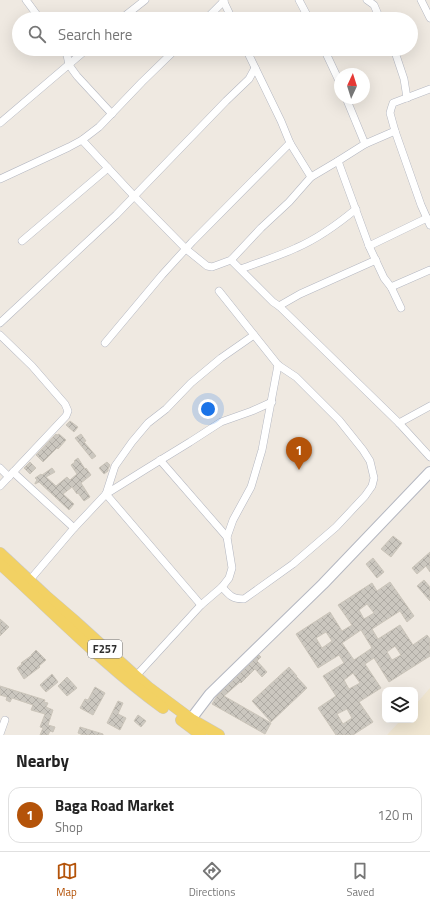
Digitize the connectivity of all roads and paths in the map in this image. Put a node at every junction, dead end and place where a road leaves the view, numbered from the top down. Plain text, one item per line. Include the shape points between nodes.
1 (26, 0) edge
2 (145, 0) edge
3 (299, 0) edge
4 (367, 0) edge
5 (421, 0) edge
6 (224, 1) edge
7 (35, 12) edge
8 (130, 12) edge
9 (213, 12) edge
10 (229, 12) edge
11 (305, 12) edge
12 (377, 12) edge
13 (430, 18) edge
14 (67, 56) edge
15 (79, 56) edge
16 (169, 56) edge
17 (249, 56) edge
18 (327, 56) edge
19 (396, 56) edge
20 (68, 65) junction
21 (255, 68) junction
22 (334, 70) edge
23 (430, 89) edge
24 (407, 98) junction
25 (348, 104) edge
26 (112, 114) junction
27 (0, 123) edge
28 (395, 131) junction
29 (82, 140) junction
30 (290, 143) junction
31 (365, 144) junction
32 (338, 162) junction
33 (108, 168) junction
34 (1, 176) edge
35 (311, 177) junction
36 (134, 196) junction
37 (356, 209) junction
38 (428, 221) edge
39 (22, 241) dead end
40 (370, 246) junction
41 (186, 249) junction
42 (231, 260) junction
43 (376, 260) junction
44 (241, 269) junction
45 (430, 270) edge
46 (391, 287) junction
47 (219, 291) dead end
48 (279, 306) junction
49 (401, 308) dead end
50 (0, 323) edge
51 (0, 335) edge
52 (254, 335) junction
53 (105, 343) dead end
54 (278, 364) junction
55 (272, 402) junction
56 (430, 406) edge
57 (399, 422) junction
58 (430, 457) edge
59 (160, 460) junction
60 (0, 468) edge
61 (11, 475) junction
62 (429, 475) edge
63 (0, 486) edge
64 (106, 494) junction
65 (74, 528) junction
66 (227, 537) junction
67 (0, 553) edge
68 (0, 564) edge
69 (29, 581) junction
70 (222, 587) junction
71 (202, 606) junction
72 (136, 676) junction
73 (191, 719) junction
74 (5, 720) dead end
75 (0, 734) edge
76 (201, 735) edge
77 (219, 735) edge

1 - 7 street
2 - 8 street
3 - 11 street
4 - 12 street
5 - 13 street
6 - 9 street
6 - 10 street
14 - 20 street
15 - 20 street
16 - 26 street
17 - 21 street
18 - 22 street
19 - 24 street
20 - 26 street
20 - 27 street
21 - 30 street
21 - 36 street via 250,79
23 - 24 street
24 - 28 street via 393,103 390,113
25 - 31 street
26 - 29 street
28 - 31 street
28 - 38 street
29 - 33 street
29 - 34 street
30 - 35 street
30 - 41 street
31 - 32 street
32 - 35 street
32 - 37 street
33 - 36 street
33 - 39 street
35 - 42 street
36 - 41 street
36 - 50 street
37 - 40 street
37 - 44 street via 320,236
38 - 40 street
40 - 43 street
41 - 42 street via 212,267
41 - 53 street
42 - 44 street
43 - 46 street
43 - 48 street
44 - 48 street
45 - 46 street
46 - 49 street
47 - 52 street
48 - 57 street
51 - 61 street via 32,366 65,404 68,411
52 - 54 street
52 - 64 street via 221,358 148,423 115,466
54 - 55 street
54 - 70 street via 296,377 339,420 363,450 370,461 374,478 372,486 336,527 293,564 244,600 231,596
55 - 59 street via 221,422
55 - 66 street via 251,488 233,520
56 - 57 street
57 - 58 street
59 - 64 street
59 - 66 street
60 - 61 street
61 - 63 street
61 - 65 street
62 - 73 street via 323,584 210,694
64 - 65 street
64 - 71 street
65 - 69 street
66 - 70 street via 232,568 229,578
67 - 69 main road, F257
68 - 76 main road, F257 via 144,694
69 - 72 main road, F257
70 - 71 street
71 - 72 street
72 - 73 main road, F257
73 - 77 main road, F257
74 - 75 street

